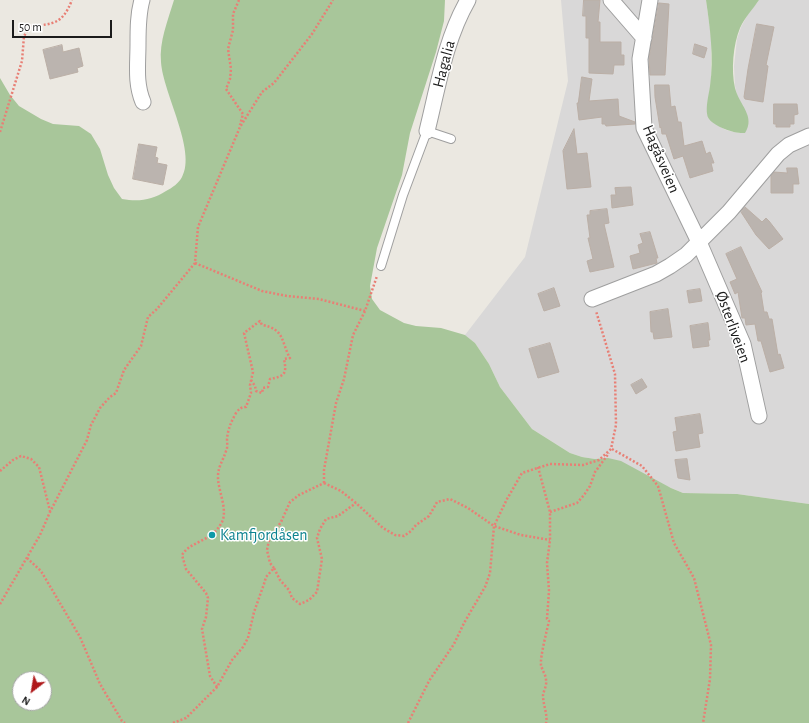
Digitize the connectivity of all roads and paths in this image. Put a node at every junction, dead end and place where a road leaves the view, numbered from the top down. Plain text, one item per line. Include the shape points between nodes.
1 (72, 0) edge
2 (142, 0) edge
3 (239, 0) edge
4 (333, 0) edge
5 (468, 0) edge
6 (611, 0) edge
7 (650, 0) edge
8 (644, 38) junction
9 (143, 102) dead end
10 (240, 127) junction
11 (427, 131) junction
12 (0, 132) edge
13 (809, 136) edge
14 (451, 139) dead end
15 (699, 242) junction
16 (195, 263) junction
17 (381, 266) joint
18 (592, 299) joint
19 (365, 311) junction
20 (252, 380) junction
21 (759, 416) dead end
22 (611, 449) junction
23 (538, 467) junction
24 (0, 471) edge
25 (324, 482) junction
26 (356, 503) junction
27 (50, 512) junction
28 (550, 512) junction
29 (494, 526) junction
30 (550, 540) junction
31 (27, 558) junction
32 (274, 568) junction
33 (0, 604) edge
34 (217, 687) junction
35 (125, 723) edge
36 (173, 723) edge
37 (408, 723) edge
38 (546, 723) edge
39 (703, 723) edge

1 - 12 path via 67,14 55,23 30,27 24,36 22,61
2 - 9 street via 139,12 137,79
3 - 10 path via 233,14 233,30 228,49 231,69 226,89 243,114
4 - 10 path via 312,34 274,84 262,92
5 - 11 street, Hagalia via 460,14 442,66
6 - 8 street
7 - 8 street, Hagåsveien
8 - 15 street, Hagåsveien via 640,59 644,128
10 - 16 path via 198,227
11 - 14 lane
11 - 17 lane
13 - 15 street via 788,145 778,154 729,212
15 - 18 street via 686,255 656,274
15 - 21 street, Østerliveien via 743,344
16 - 19 path via 262,291 319,299
16 - 27 path via 148,317 141,346 124,370 116,393 100,408 87,440
17 - 19 path
18 - 22 path via 615,374 616,425
19 - 25 path via 354,335 336,403
20 - 20 path via 254,372 244,333 260,321 262,325 280,333 290,358 284,359 284,373 270,379 268,388 263,388 262,393 256,391
20 - 34 path via 246,407 238,410 230,423 227,450 219,467 223,520 217,530 185,550 182,555 186,569 208,598 202,629 210,676
22 - 23 path via 599,460 583,464 550,464
22 - 28 path via 595,472 584,495 576,503
22 - 39 path via 642,466 658,486 674,543 694,578 710,645 710,679
23 - 28 path
23 - 29 path via 522,472
24 - 27 path via 21,456 31,459 39,467
25 - 26 path
25 - 32 path via 299,494 290,502 266,550
26 - 29 path via 383,528 395,535 404,536 429,516 438,502 450,499
26 - 32 path via 338,516 326,519 320,529 317,538 322,559 318,592 309,600 300,604 292,598
27 - 31 path
28 - 30 path
29 - 30 path via 521,535
29 - 37 path via 490,573 485,587 454,644 429,681
30 - 38 path via 547,563 549,622 541,665 546,679 543,694
31 - 33 path
31 - 35 path via 41,571 80,637 100,684
32 - 34 path via 266,577 248,638
34 - 36 path via 186,718

